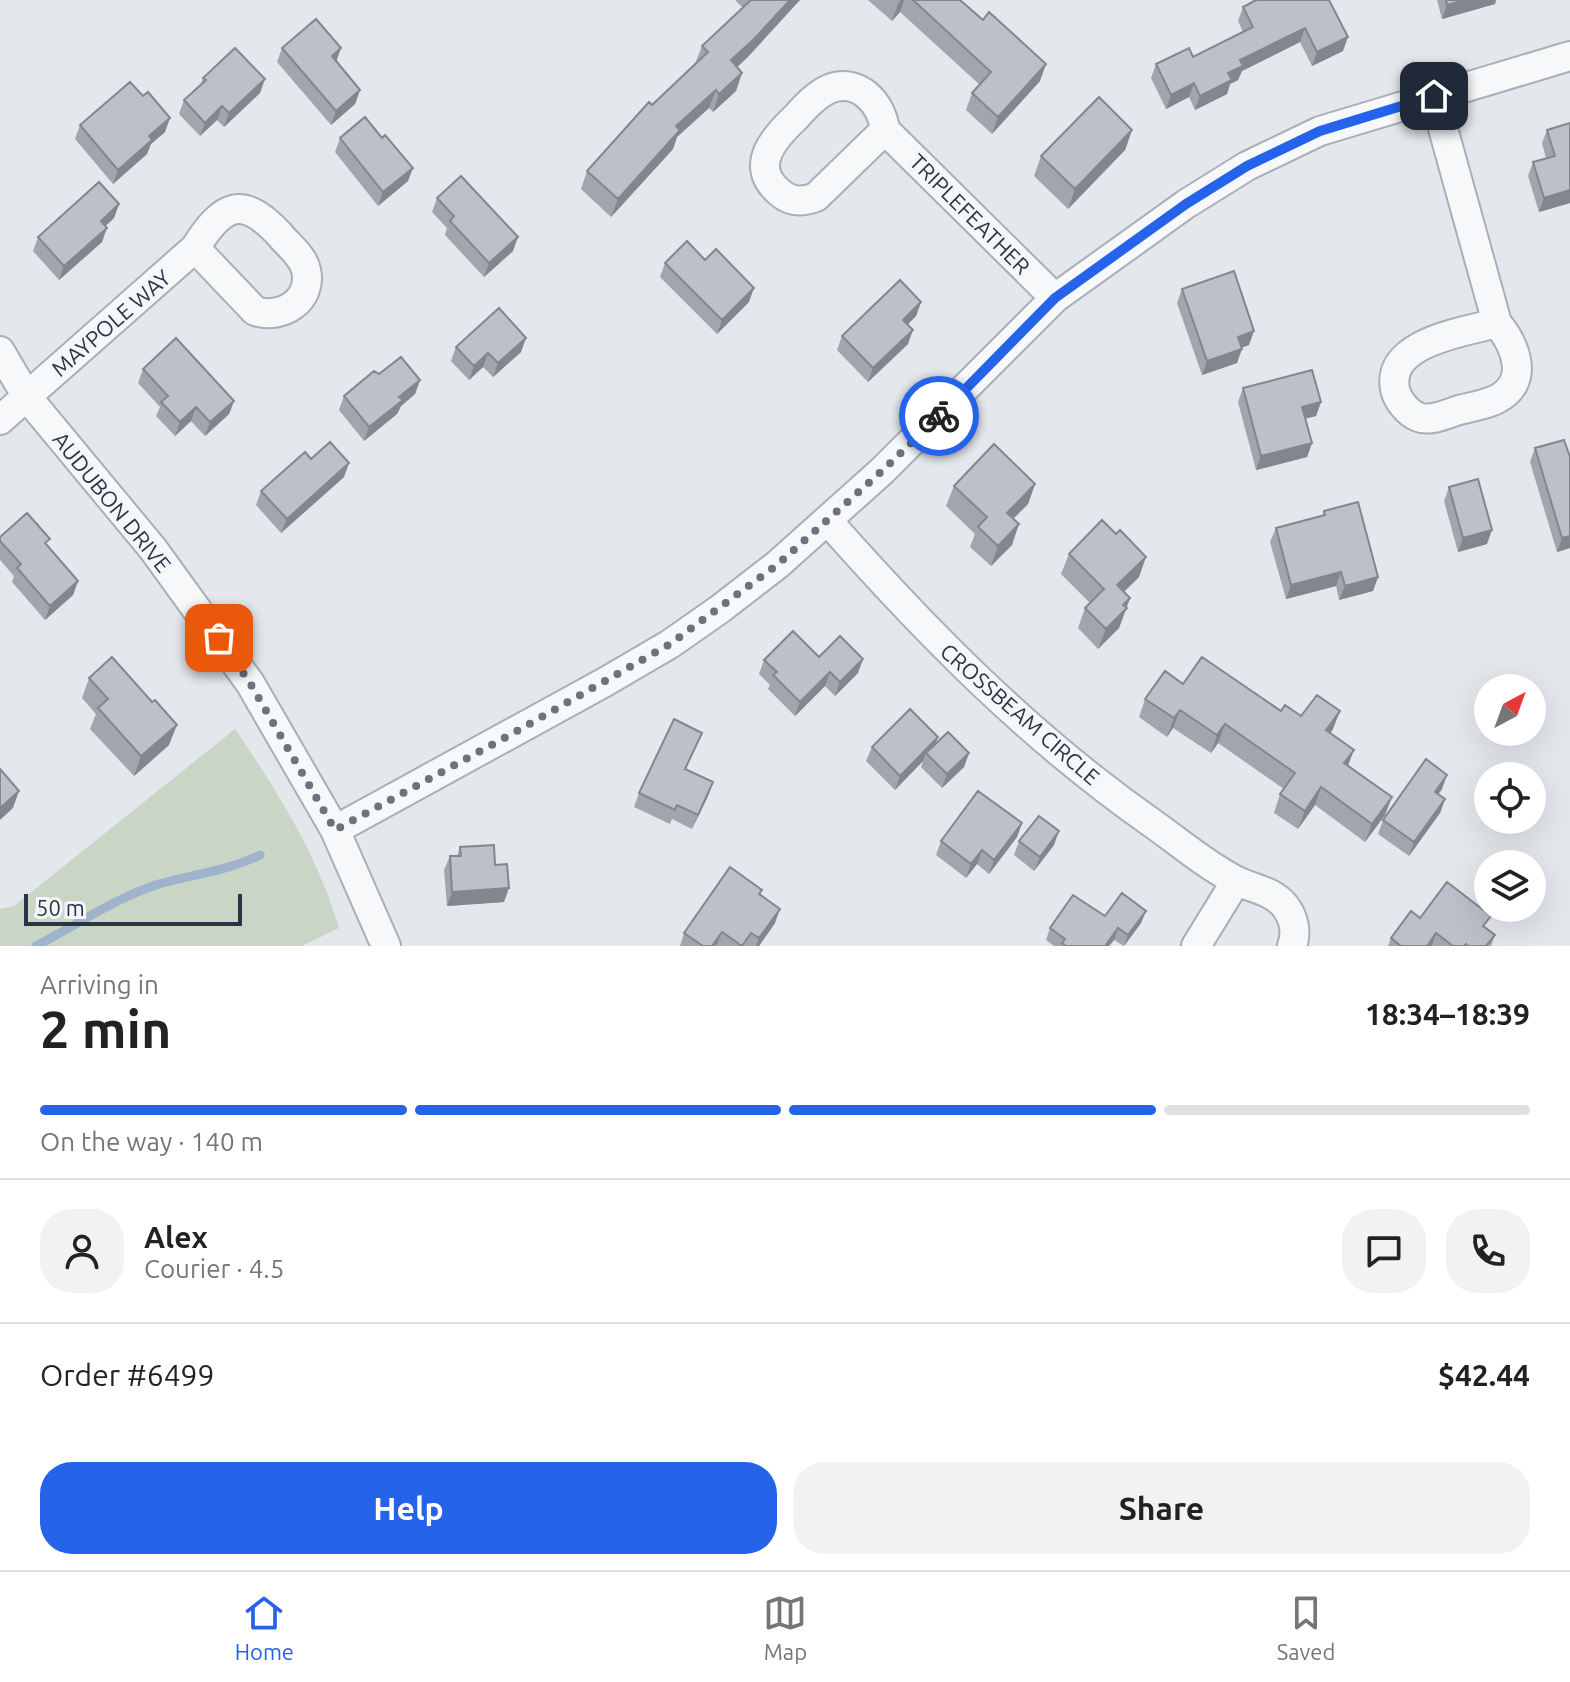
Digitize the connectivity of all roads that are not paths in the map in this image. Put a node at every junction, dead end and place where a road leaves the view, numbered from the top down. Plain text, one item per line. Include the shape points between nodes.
1 (1570, 56) edge
2 (1434, 96) junction
3 (885, 130) junction
4 (195, 248) dead end
5 (1055, 298) junction
6 (1497, 323) dead end
7 (0, 351) edge
8 (27, 397) junction
9 (0, 420) edge
10 (827, 520) junction
11 (335, 830) junction
12 (1236, 881) junction
13 (386, 946) edge
14 (1196, 946) edge
15 (1292, 946) edge

1 - 2 street
2 - 5 street via 1320,131 1247,166
2 - 6 street
3 - 3 street, TRIPLEFEATHER via 878,106 867,94 845,85 832,88 776,136 768,147 766,174 782,195 805,202
3 - 5 street, TRIPLEFEATHER
4 - 8 street, MAYPOLE WAY
5 - 10 street
7 - 8 street, AUDUBON DRIVE
8 - 9 street, MAYPOLE WAY
8 - 11 street, AUDUBON DRIVE via 203,616 250,683
10 - 11 street via 777,565 670,644
10 - 12 street, CROSSBEAM CIRCLE via 923,627 1054,749
11 - 13 street, AUDUBON DRIVE
12 - 14 street
12 - 15 street, CROSSBEAM CIRCLE via 1272,894 1284,905 1295,930

